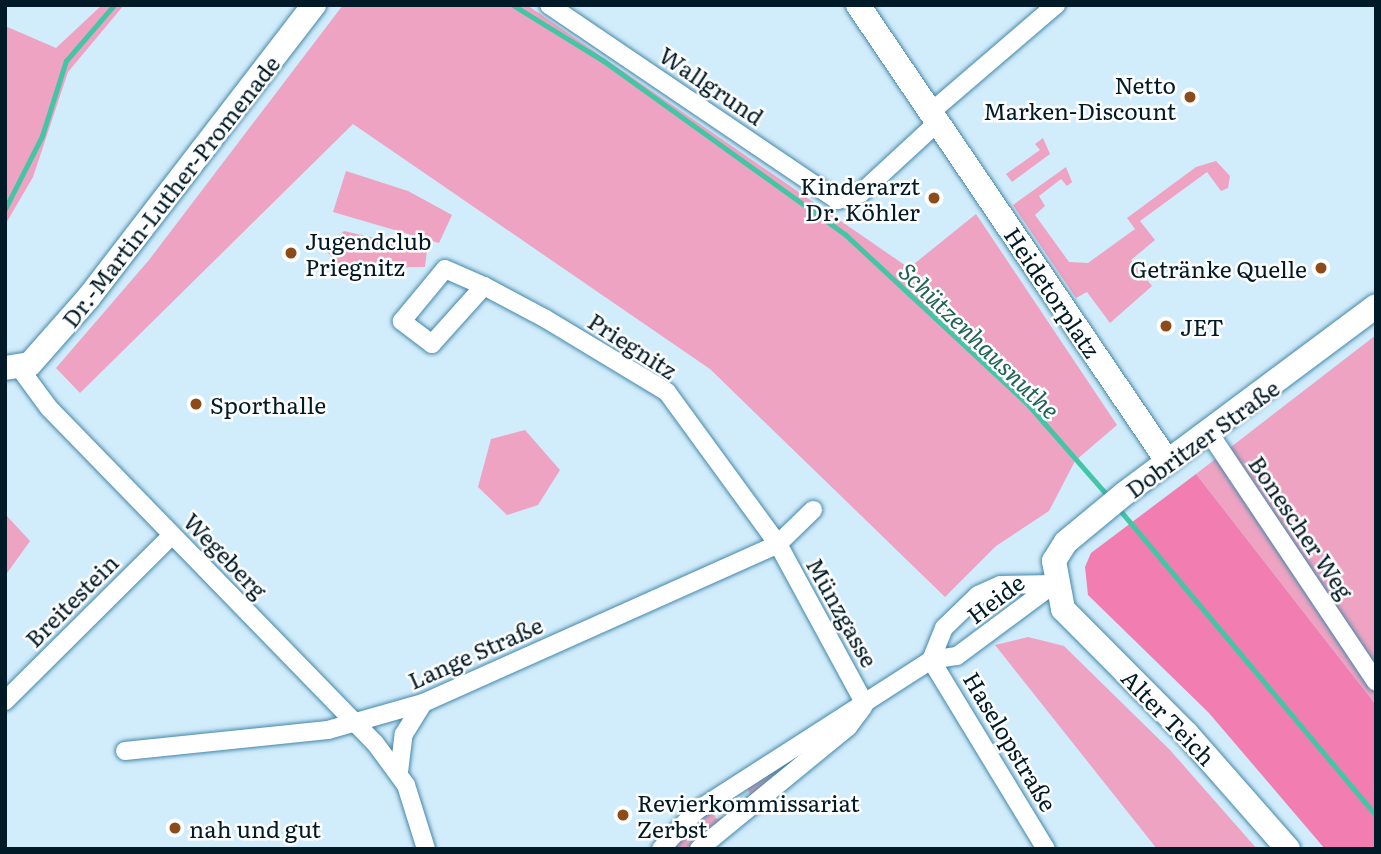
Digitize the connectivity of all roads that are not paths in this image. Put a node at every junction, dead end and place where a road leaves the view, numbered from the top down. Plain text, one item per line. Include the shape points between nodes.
1 (314, 5) edge
2 (550, 5) edge
3 (858, 5) edge
4 (1056, 5) edge
5 (934, 117) junction
6 (484, 286) junction
7 (1376, 306) edge
8 (13, 369) edge
9 (1210, 434) junction
10 (1168, 462) junction
11 (813, 510) dead end
12 (172, 535) junction
13 (778, 544) junction
14 (1054, 584) junction
15 (931, 660) junction
16 (1376, 682) edge
17 (5, 701) edge
18 (423, 703) junction
19 (865, 704) junction
20 (358, 723) junction
21 (125, 751) dead end
22 (399, 772) junction
23 (426, 849) edge
24 (662, 849) edge
25 (699, 849) edge
26 (1046, 849) edge
27 (1288, 849) edge

1 - 8 street, Dr.-Martin-Luther-Promenade via 136,240
2 - 5 street, Wallgrund via 837,200 849,200
3 - 5 street, Heidetorplatz
4 - 5 street
5 - 10 street, Heidetorplatz
6 - 6 street, Priegnitz via 445,269 402,321 432,344
6 - 13 street, Priegnitz via 667,392
7 - 9 street, Dobritzer Straße
8 - 12 street, Wegeberg
9 - 10 street, Dobritzer Straße
9 - 16 street, Bonescher Weg
10 - 14 street, Dobritzer Straße via 1060,549
11 - 13 street, Lange Straße
12 - 17 street, Breitestein
12 - 20 street, Wegeberg
13 - 18 street, Lange Straße
13 - 19 street, Münzgasse
14 - 15 street, Heide via 957,656
14 - 15 street, Heide via 1000,585 978,595 944,628
14 - 27 street, Alter Teich via 1063,609 1197,743
15 - 19 street, Heide
15 - 26 street, Haselopstraße
18 - 20 street, Lange Straße
18 - 22 street, Wegeberg via 404,734
19 - 24 street, Heide via 696,811
19 - 25 street, Heide via 848,727
20 - 21 street, Lange Straße
20 - 22 street, Wegeberg
22 - 23 street, Wegeberg

